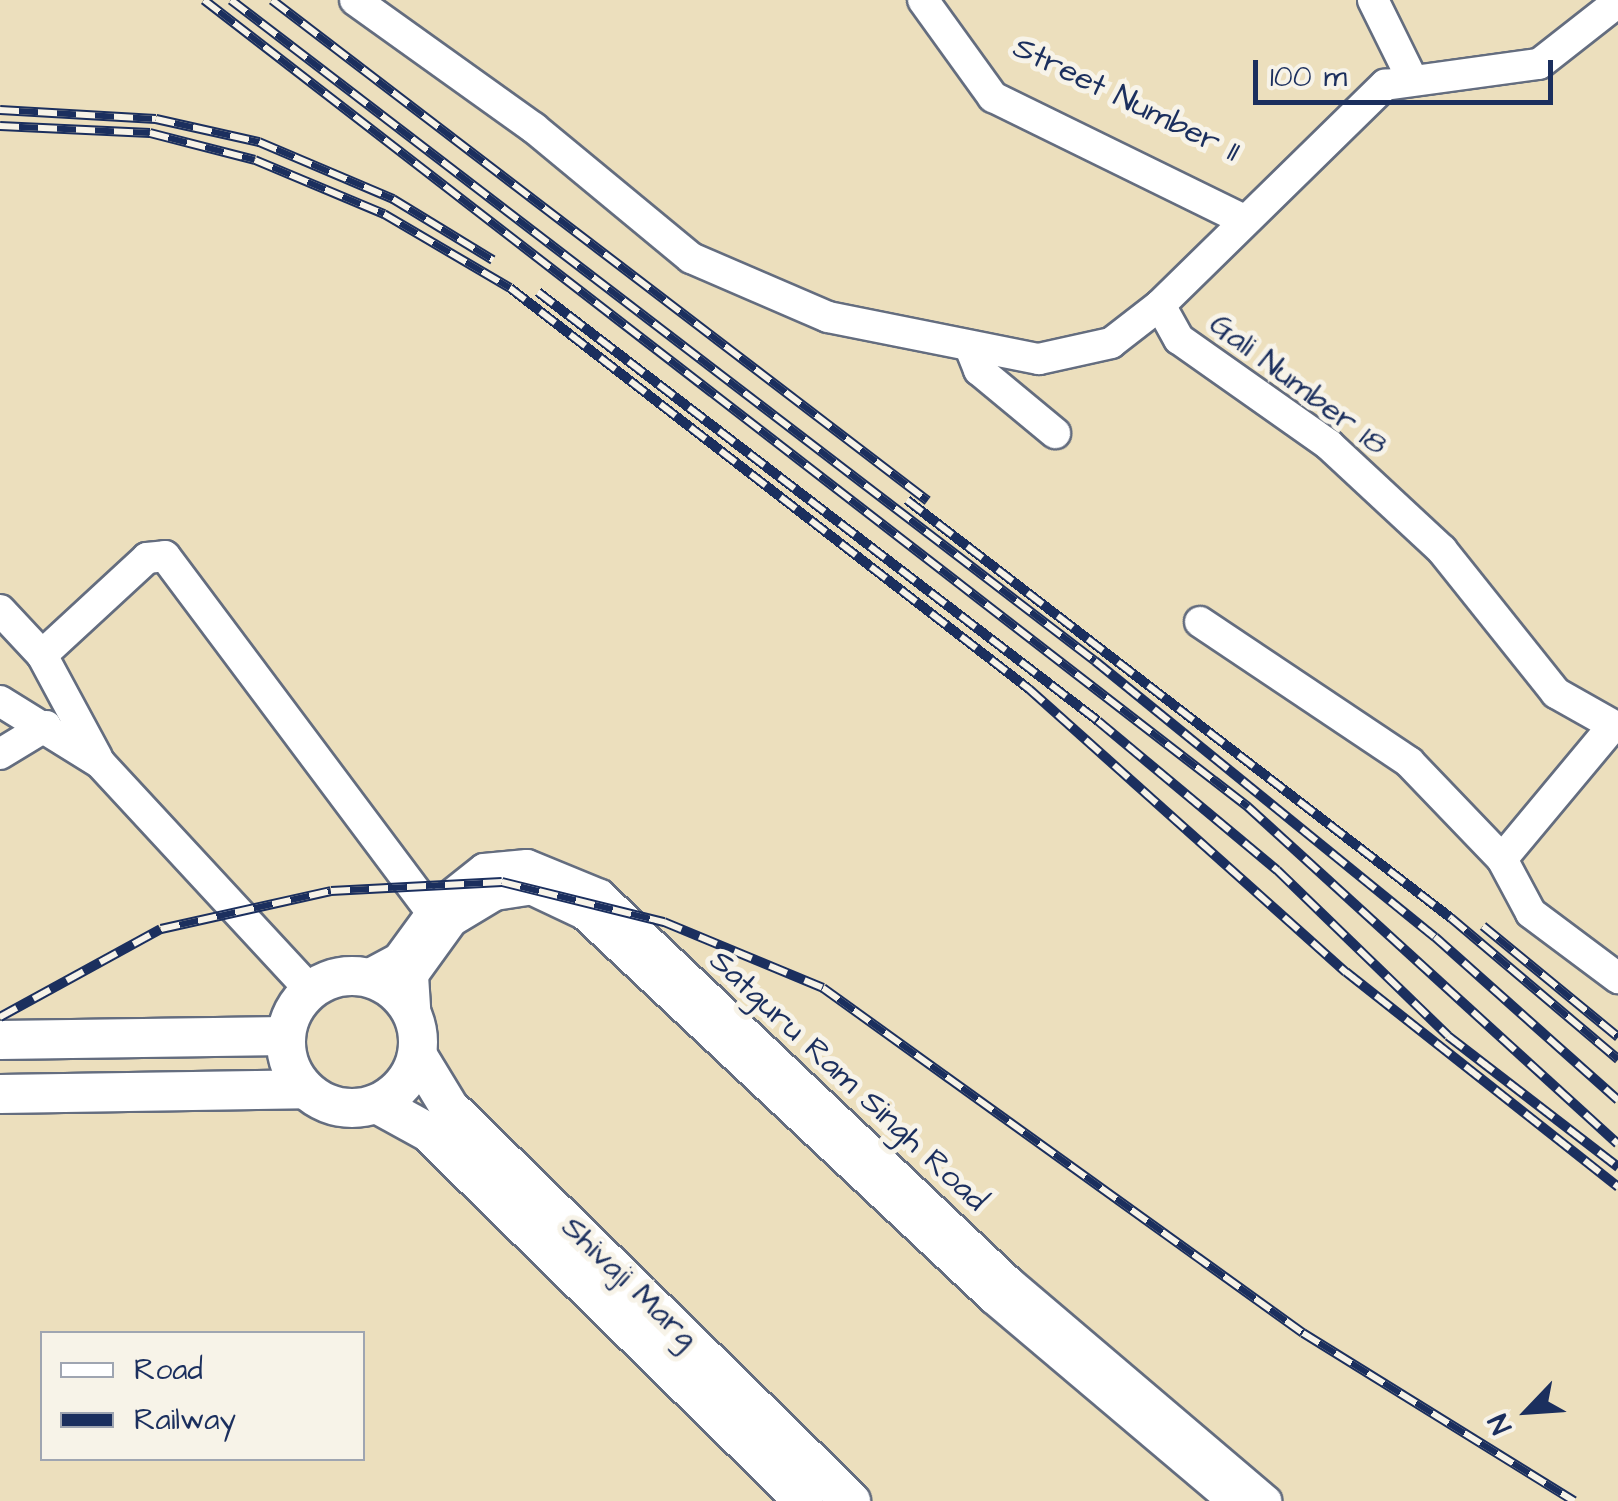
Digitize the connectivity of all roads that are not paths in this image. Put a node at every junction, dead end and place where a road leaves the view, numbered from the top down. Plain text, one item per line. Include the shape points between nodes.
1 (355, 0) edge
2 (923, 0) edge
3 (939, 0) edge
4 (1373, 0) edge
5 (1618, 2) edge
6 (1410, 75) junction
7 (1250, 211) junction
8 (1160, 305) junction
9 (971, 350) junction
10 (1056, 433) dead end
11 (0, 610) edge
12 (1200, 622) dead end
13 (42, 656) junction
14 (0, 701) edge
15 (46, 726) junction
16 (1615, 728) edge
17 (0, 754) edge
18 (100, 763) junction
19 (1502, 859) junction
20 (432, 913) junction
21 (366, 976) junction
22 (1618, 978) edge
23 (310, 990) junction
24 (286, 1036) junction
25 (417, 1039) junction
26 (0, 1040) edge
27 (305, 1088) junction
28 (0, 1094) edge
29 (377, 1104) junction
30 (804, 1501) edge
31 (851, 1501) edge
32 (1233, 1501) edge
33 (1266, 1501) edge

1 - 9 street via 548,139 690,258 828,317
2 - 7 street, Street Number 11 via 992,97
3 - 7 street, Street Number 11 via 982,68 1011,90
4 - 6 street
5 - 6 street via 1538,64
6 - 7 street via 1365,101
7 - 8 street
8 - 9 street via 1111,343 1039,359
8 - 16 street, Gali Number 18 via 1179,339 1329,445 1442,550 1556,693
9 - 10 street via 979,370
11 - 13 street
12 - 19 street via 1409,762
13 - 18 street
13 - 20 street via 147,558 165,556
14 - 15 street
15 - 17 street
15 - 18 street
16 - 19 street
18 - 23 street
19 - 22 street via 1531,913
20 - 21 street, Satguru Ram Singh Road via 398,959
20 - 33 street, Satguru Ram Singh Road via 484,869 526,865 600,895 1010,1282
21 - 23 main road
21 - 25 main road via 397,992
23 - 24 main road
24 - 26 main road
24 - 27 main road
25 - 29 main road via 404,1086
25 - 31 main road, Shivaji Marg via 449,1107
25 - 32 street, Satguru Ram Singh Road via 413,975 452,921 495,894 531,890 584,914 994,1298
27 - 28 main road
27 - 29 main road via 326,1103
29 - 30 main road, Shivaji Marg via 428,1132

